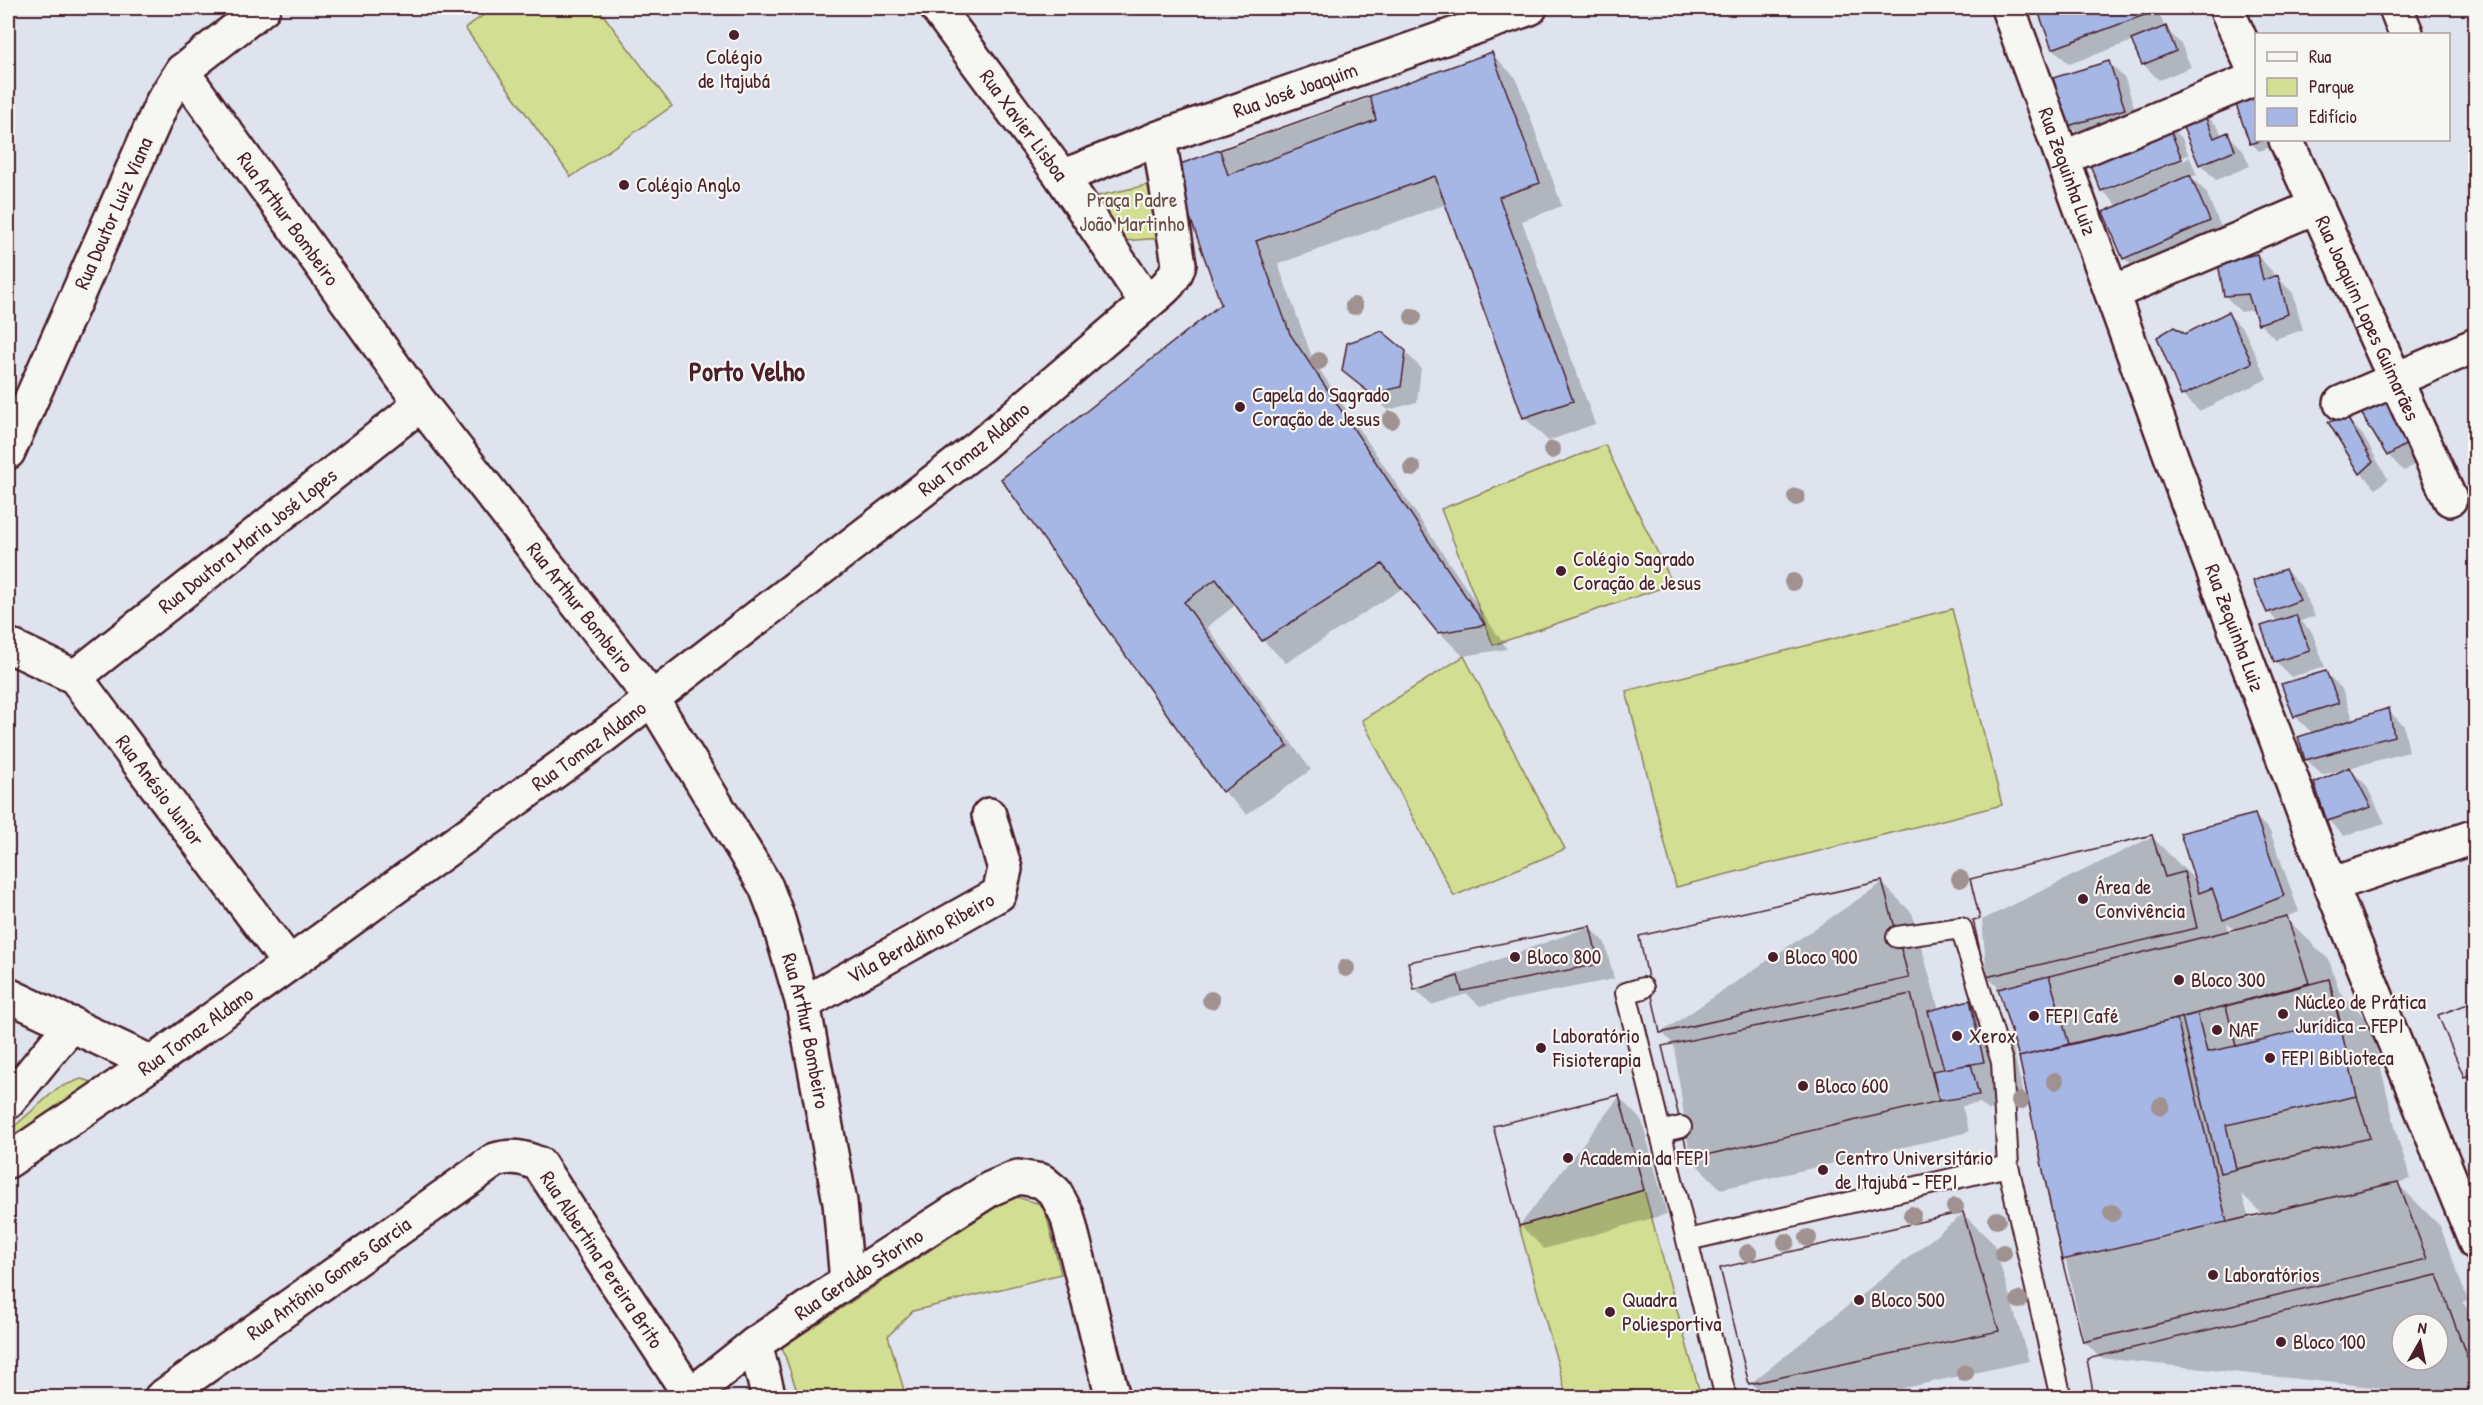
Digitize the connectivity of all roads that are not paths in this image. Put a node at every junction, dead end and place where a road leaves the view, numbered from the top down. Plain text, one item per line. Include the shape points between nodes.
1 (263, 8) edge
2 (937, 8) edge
3 (1530, 8) edge
4 (2008, 8) edge
5 (2226, 8) edge
6 (182, 71) junction
7 (2255, 74) edge
8 (2255, 76) edge
9 (1159, 138) junction
10 (2286, 141) edge
11 (2063, 158) junction
12 (1062, 177) junction
13 (2317, 206) junction
14 (2112, 293) junction
15 (1147, 303) junction
16 (2475, 345) edge
17 (2395, 379) junction
18 (2341, 403) dead end
19 (421, 404) junction
20 (15, 412) edge
21 (8, 452) edge
22 (2450, 499) dead end
23 (8, 645) edge
24 (75, 677) junction
25 (652, 699) junction
26 (989, 816) dead end
27 (2475, 836) edge
28 (2331, 885) junction
29 (1898, 937) dead end
30 (287, 965) junction
31 (1643, 988) dead end
32 (8, 995) edge
33 (802, 1004) junction
34 (72, 1024) junction
35 (152, 1063) junction
36 (8, 1102) edge
37 (1681, 1127) dead end
38 (1660, 1132) junction
39 (495, 1160) joint
40 (8, 1161) edge
41 (2008, 1166) junction
42 (2465, 1184) edge
43 (1688, 1240) junction
44 (2475, 1243) edge
45 (847, 1281) junction
46 (755, 1344) junction
47 (688, 1396) edge
48 (160, 1398) edge
49 (769, 1398) edge
50 (1113, 1398) edge
51 (1726, 1398) edge
52 (2061, 1398) edge

1 - 6 street, Rua Doutor Luiz Viana
2 - 12 street, Rua Xavier Lisboa
3 - 9 street, Rua José Joaquim
4 - 11 street, Rua Zequinha Luiz
5 - 7 street
6 - 19 street, Rua Arthur Bombeiro
6 - 20 street, Rua Doutor Luiz Viana via 163,101
8 - 11 street
9 - 12 street, Rua José Joaquim
9 - 15 street via 1179,264 1170,285
10 - 13 street, Rua Joaquim Lopes Guimarães
11 - 14 street, Rua Zequinha Luiz
12 - 15 street, Rua Xavier Lisboa
13 - 14 street
13 - 17 street, Rua Joaquim Lopes Guimarães
14 - 28 street, Rua Zequinha Luiz
15 - 25 street, Rua Tomaz Aldano via 980,446
16 - 17 street
17 - 18 street
17 - 22 street, Rua Joaquim Lopes Guimarães
19 - 24 street, Rua Doutora Maria José Lopes
19 - 25 street, Rua Arthur Bombeiro
20 - 21 street, Rua Doutor Luiz Viana
23 - 24 street, Rua Anésio Junior
24 - 30 street, Rua Anésio Junior
25 - 30 street, Rua Tomaz Aldano
25 - 33 street, Rua Arthur Bombeiro via 766,888
26 - 33 street, Vila Beraldino Ribeiro via 1005,869 999,894
27 - 28 street
28 - 42 street, Rua Zequinha Luiz
29 - 41 lane via 1961,928 2002,1062
30 - 35 street, Rua Tomaz Aldano
31 - 38 lane via 1626,993
32 - 34 street
33 - 45 street, Rua Arthur Bombeiro via 840,1202
34 - 35 street
34 - 36 street
35 - 40 street, Rua Tomaz Aldano
37 - 38 lane
38 - 43 lane
39 - 47 street, Rua Albertina Pereira Brito via 522,1156 538,1164
39 - 48 street, Rua Antônio Gomes Garcia
41 - 43 lane
41 - 52 lane
42 - 44 street, Rua Zequinha Luiz
43 - 51 lane
45 - 46 street, Rua Geraldo Storino
45 - 50 street, Rua Geraldo Storino via 990,1189 1018,1178 1042,1181 1055,1192 1067,1215
46 - 47 street, Rua Geraldo Storino
46 - 49 street

